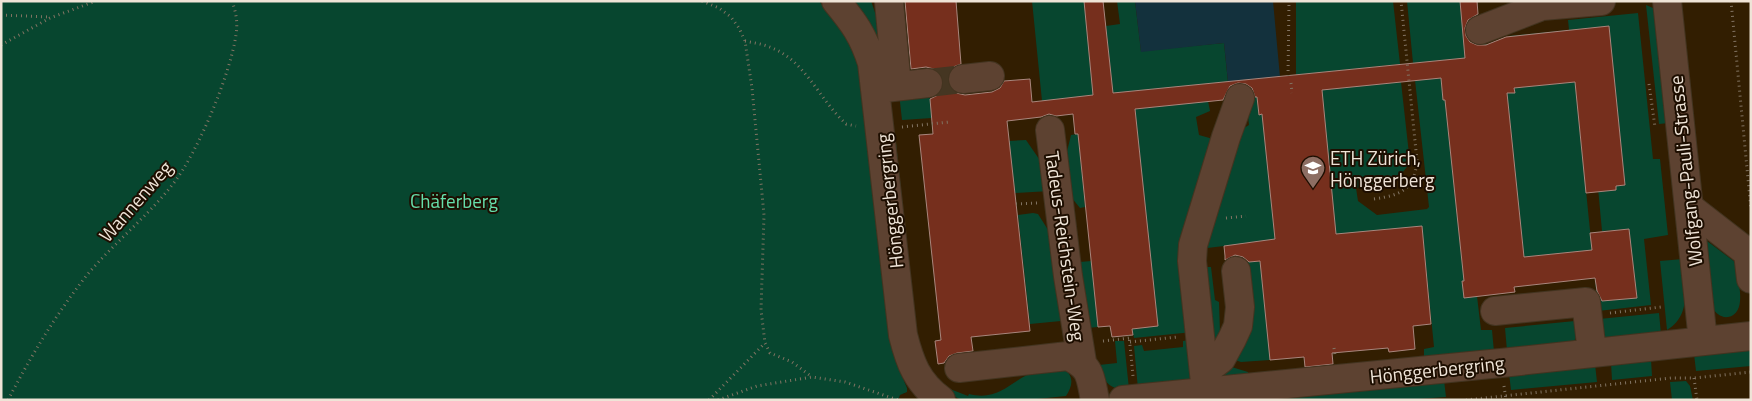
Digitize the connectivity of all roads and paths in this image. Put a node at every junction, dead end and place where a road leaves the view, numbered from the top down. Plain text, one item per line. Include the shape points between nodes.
1 (96, 1) edge
2 (232, 1) edge
3 (702, 1) edge
4 (836, 1) edge
5 (1289, 1) edge
6 (1401, 1) edge
7 (1601, 1) edge
8 (1667, 1) edge
9 (1731, 1) edge
10 (889, 2) edge
11 (1534, 4) edge
12 (1, 15) edge
13 (50, 18) junction
14 (1480, 30) dead end
15 (745, 41) junction
16 (1, 45) edge
17 (990, 76) dead end
18 (1288, 76) dead end
19 (963, 79) tunnel mouth
20 (1291, 82) dead end
21 (928, 83) tunnel mouth
22 (884, 88) junction
23 (1292, 93) dead end
24 (1240, 98) dead end
25 (949, 122) dead end
26 (846, 124) dead end
27 (909, 126) dead end
28 (1050, 130) dead end
29 (1374, 199) dead end
30 (1689, 207) junction
31 (1751, 210) edge
32 (1749, 266) edge
33 (1236, 270) dead end
34 (1661, 308) dead end
35 (1495, 311) dead end
36 (1588, 316) junction
37 (1200, 334) junction
38 (1129, 335) dead end
39 (1751, 336) edge
40 (1703, 341) junction
41 (1130, 342) junction
42 (765, 343) junction
43 (1592, 352) junction
44 (1082, 362) junction
45 (959, 368) dead end
46 (1751, 372) edge
47 (812, 377) junction
48 (1694, 378) junction
49 (1205, 382) junction
50 (1129, 391) edge
51 (8, 400) edge
52 (709, 400) edge
53 (718, 400) edge
54 (898, 400) edge
55 (941, 400) edge
56 (1095, 400) edge
57 (1466, 400) edge
58 (1697, 400) edge

1 - 13 path
2 - 51 path, Wannenweg via 236,34 227,69 190,158 173,184 88,275 40,340
3 - 15 path via 731,17
4 - 22 street, Hönggerbergring via 856,26
5 - 18 path
6 - 29 path via 1417,161 1415,176 1405,189 1394,196
7 - 11 street
8 - 30 street, Wolfgang-Pauli-Strasse
9 - 31 path
10 - 22 street via 896,75
11 - 14 street
12 - 13 path
13 - 16 path
15 - 26 path via 772,48 793,62
15 - 42 path via 764,215 761,310
17 - 19 street
20 - 23 path
21 - 22 street
22 - 55 street, Hönggerbergring via 881,129 903,335 916,374
24 - 37 street via 1193,244
25 - 27 path
28 - 44 street, Tadeus-Reichstein-Weg
30 - 32 street
30 - 40 street, Wolfgang-Pauli-Strasse
33 - 49 street via 1240,307 1238,326
34 - 36 path
35 - 36 street via 1586,302
36 - 43 street
37 - 41 path
37 - 49 street
38 - 41 path
39 - 40 street, Hönggerbergring
40 - 43 street, Hönggerbergring
41 - 50 path
42 - 47 path via 770,353 792,362
42 - 52 path
43 - 49 street, Hönggerbergring
44 - 45 street, Tadeus-Reichstein-Weg via 1068,356
44 - 56 street, Tadeus-Reichstein-Weg via 1089,373
46 - 48 path
47 - 53 path via 757,386
47 - 54 path via 845,382
48 - 57 path
48 - 58 path
49 - 50 street, Hönggerbergring

